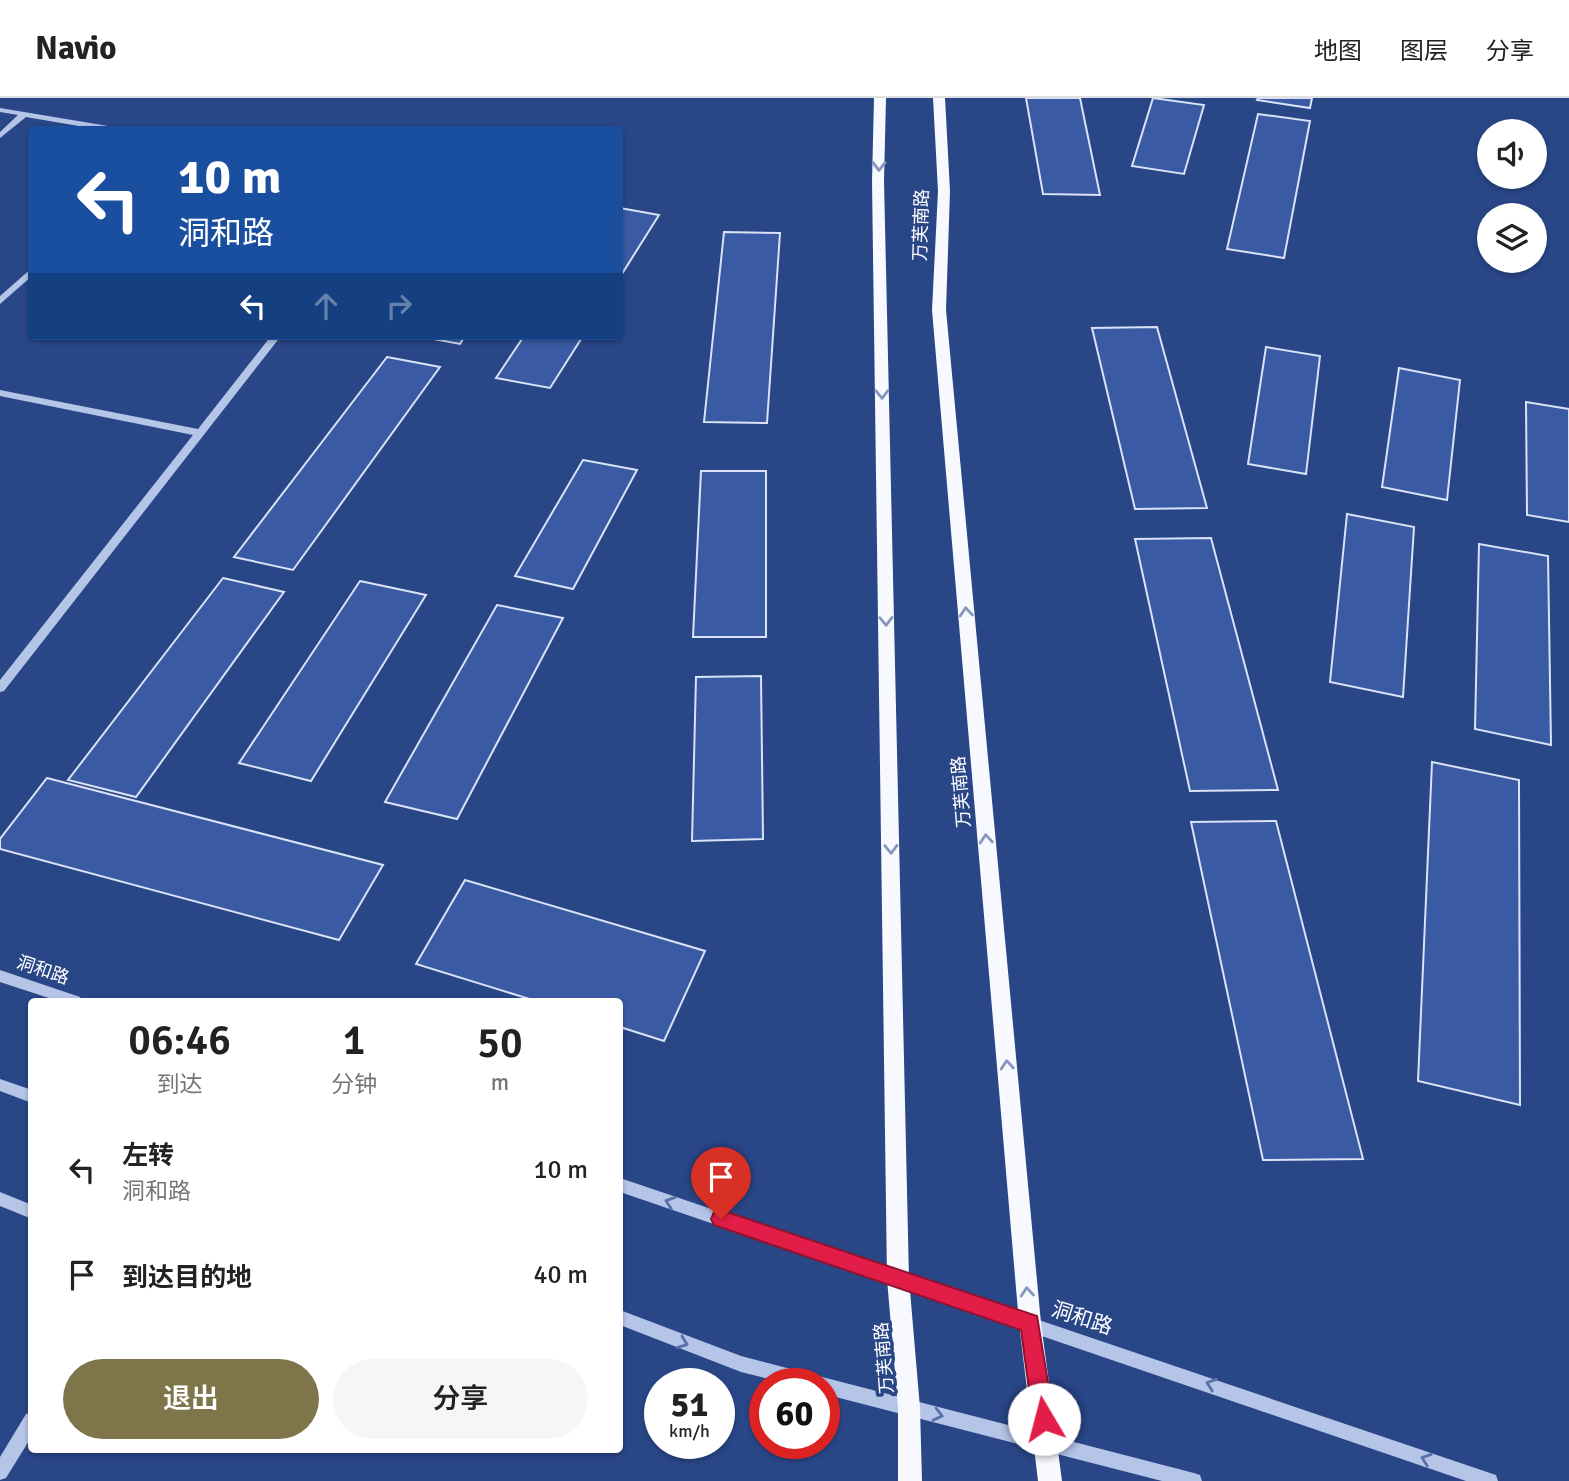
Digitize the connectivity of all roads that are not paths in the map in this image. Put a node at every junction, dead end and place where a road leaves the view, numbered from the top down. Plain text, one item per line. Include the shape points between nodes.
1 (880, 98) edge
2 (939, 98) edge
3 (0, 110) edge
4 (24, 114) junction
5 (96, 126) edge
6 (0, 136) edge
7 (28, 275) edge
8 (0, 301) edge
9 (273, 340) edge
10 (0, 393) edge
11 (200, 432) junction
12 (0, 688) edge
13 (0, 976) edge
14 (66, 998) edge
15 (0, 1085) edge
16 (28, 1096) edge
17 (623, 1186) edge
18 (0, 1199) edge
19 (28, 1210) edge
20 (898, 1279) junction
21 (623, 1319) edge
22 (1030, 1323) junction
23 (756, 1368) edge
24 (840, 1390) edge
25 (909, 1408) junction
26 (28, 1426) edge
27 (1047, 1443) junction
28 (0, 1472) edge
29 (910, 1481) edge
30 (1050, 1481) edge
31 (1194, 1481) edge
32 (1490, 1481) edge

1 -> 20 main road, 万芙南路
22 -> 2 main road, 万芙南路 via 939,310 944,191
3 - 4 street
4 - 5 street
4 - 6 street
7 - 8 street
9 - 11 street
10 - 11 street
11 - 12 street
13 - 14 street, 洞和路
15 - 16 street
20 -> 17 street, 洞和路
18 - 19 street
20 - 22 street, 洞和路
20 - 25 main road, 万芙南路
21 -> 23 street
22 - 27 main road, 万芙南路
32 -> 22 street, 洞和路
24 - 25 street
25 -> 27 street
25 - 29 main road, 万芙南路
26 - 28 street
27 - 30 main road, 万芙南路
27 - 31 street

